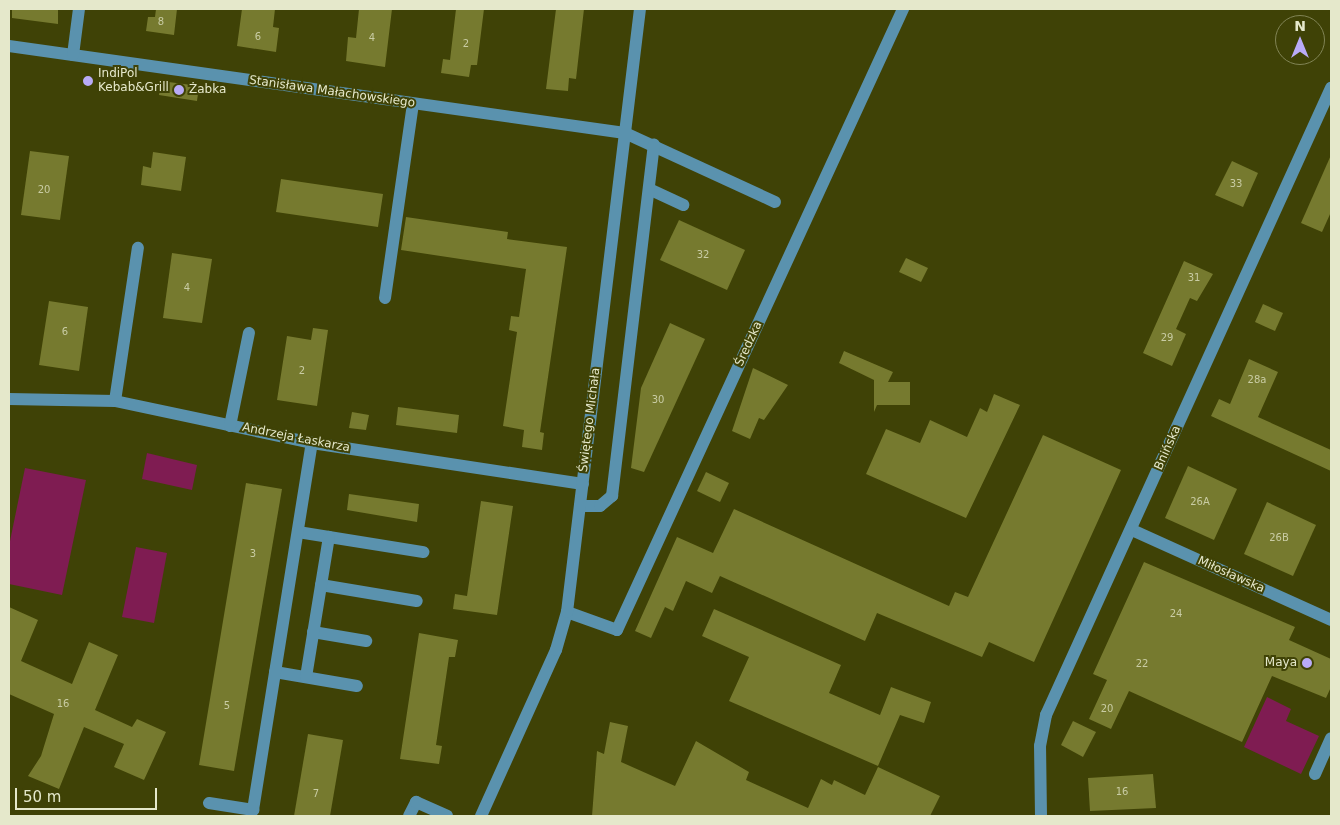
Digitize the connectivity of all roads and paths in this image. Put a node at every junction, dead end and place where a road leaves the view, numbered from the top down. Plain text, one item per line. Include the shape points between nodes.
1 (79, 9) edge
2 (640, 9) edge
3 (903, 9) edge
4 (9, 46) edge
5 (74, 55) junction
6 (1331, 88) edge
7 (413, 104) junction
8 (625, 133) junction
9 (654, 145) junction
10 (649, 189) junction
11 (775, 202) dead end
12 (684, 205) dead end
13 (138, 248) dead end
14 (385, 298) dead end
15 (249, 333) dead end
16 (9, 400) edge
17 (114, 400) junction
18 (230, 426) junction
19 (312, 443) junction
20 (583, 484) junction
21 (580, 506) junction
22 (1132, 530) junction
23 (298, 532) junction
24 (329, 537) junction
25 (423, 552) dead end
26 (321, 585) junction
27 (417, 601) dead end
28 (567, 612) junction
29 (1331, 620) edge
30 (313, 632) junction
31 (366, 641) dead end
32 (275, 672) junction
33 (306, 678) junction
34 (357, 686) dead end
35 (1331, 738) edge
36 (1315, 774) dead end
37 (209, 803) dead end
38 (409, 816) edge
39 (447, 816) edge
40 (482, 816) edge
41 (1042, 816) edge

1 - 5 street
2 - 8 street, Świętego Michała
3 - 28 street, Średzka via 617,630
4 - 5 street, Stanisława Małachowskiego
5 - 7 street, Stanisława Małachowskiego
6 - 22 street, Bnińska
7 - 8 street, Stanisława Małachowskiego
7 - 14 street
8 - 9 street, Stanisława Małachowskiego
8 - 20 street, Świętego Michała
9 - 10 street
9 - 11 street, Stanisława Małachowskiego
10 - 12 street
10 - 21 street via 612,496 600,506
13 - 17 street
15 - 18 street
16 - 17 street, Andrzeja Łaskarza
17 - 18 street, Andrzeja Łaskarza
18 - 19 street, Andrzeja Łaskarza
19 - 20 street, Andrzeja Łaskarza
19 - 23 street
20 - 21 street, Świętego Michała
21 - 28 street, Świętego Michała
22 - 29 street, Miłosławska
22 - 41 street, Bnińska via 1046,715 1040,746
23 - 24 street
23 - 32 street
24 - 25 street
24 - 26 street
26 - 27 street
26 - 30 street
28 - 40 street, Świętego Michała via 556,650
30 - 31 street
30 - 33 street
32 - 33 street
32 - 37 street via 253,810
33 - 34 street
35 - 36 street
38 - 39 street via 416,802

